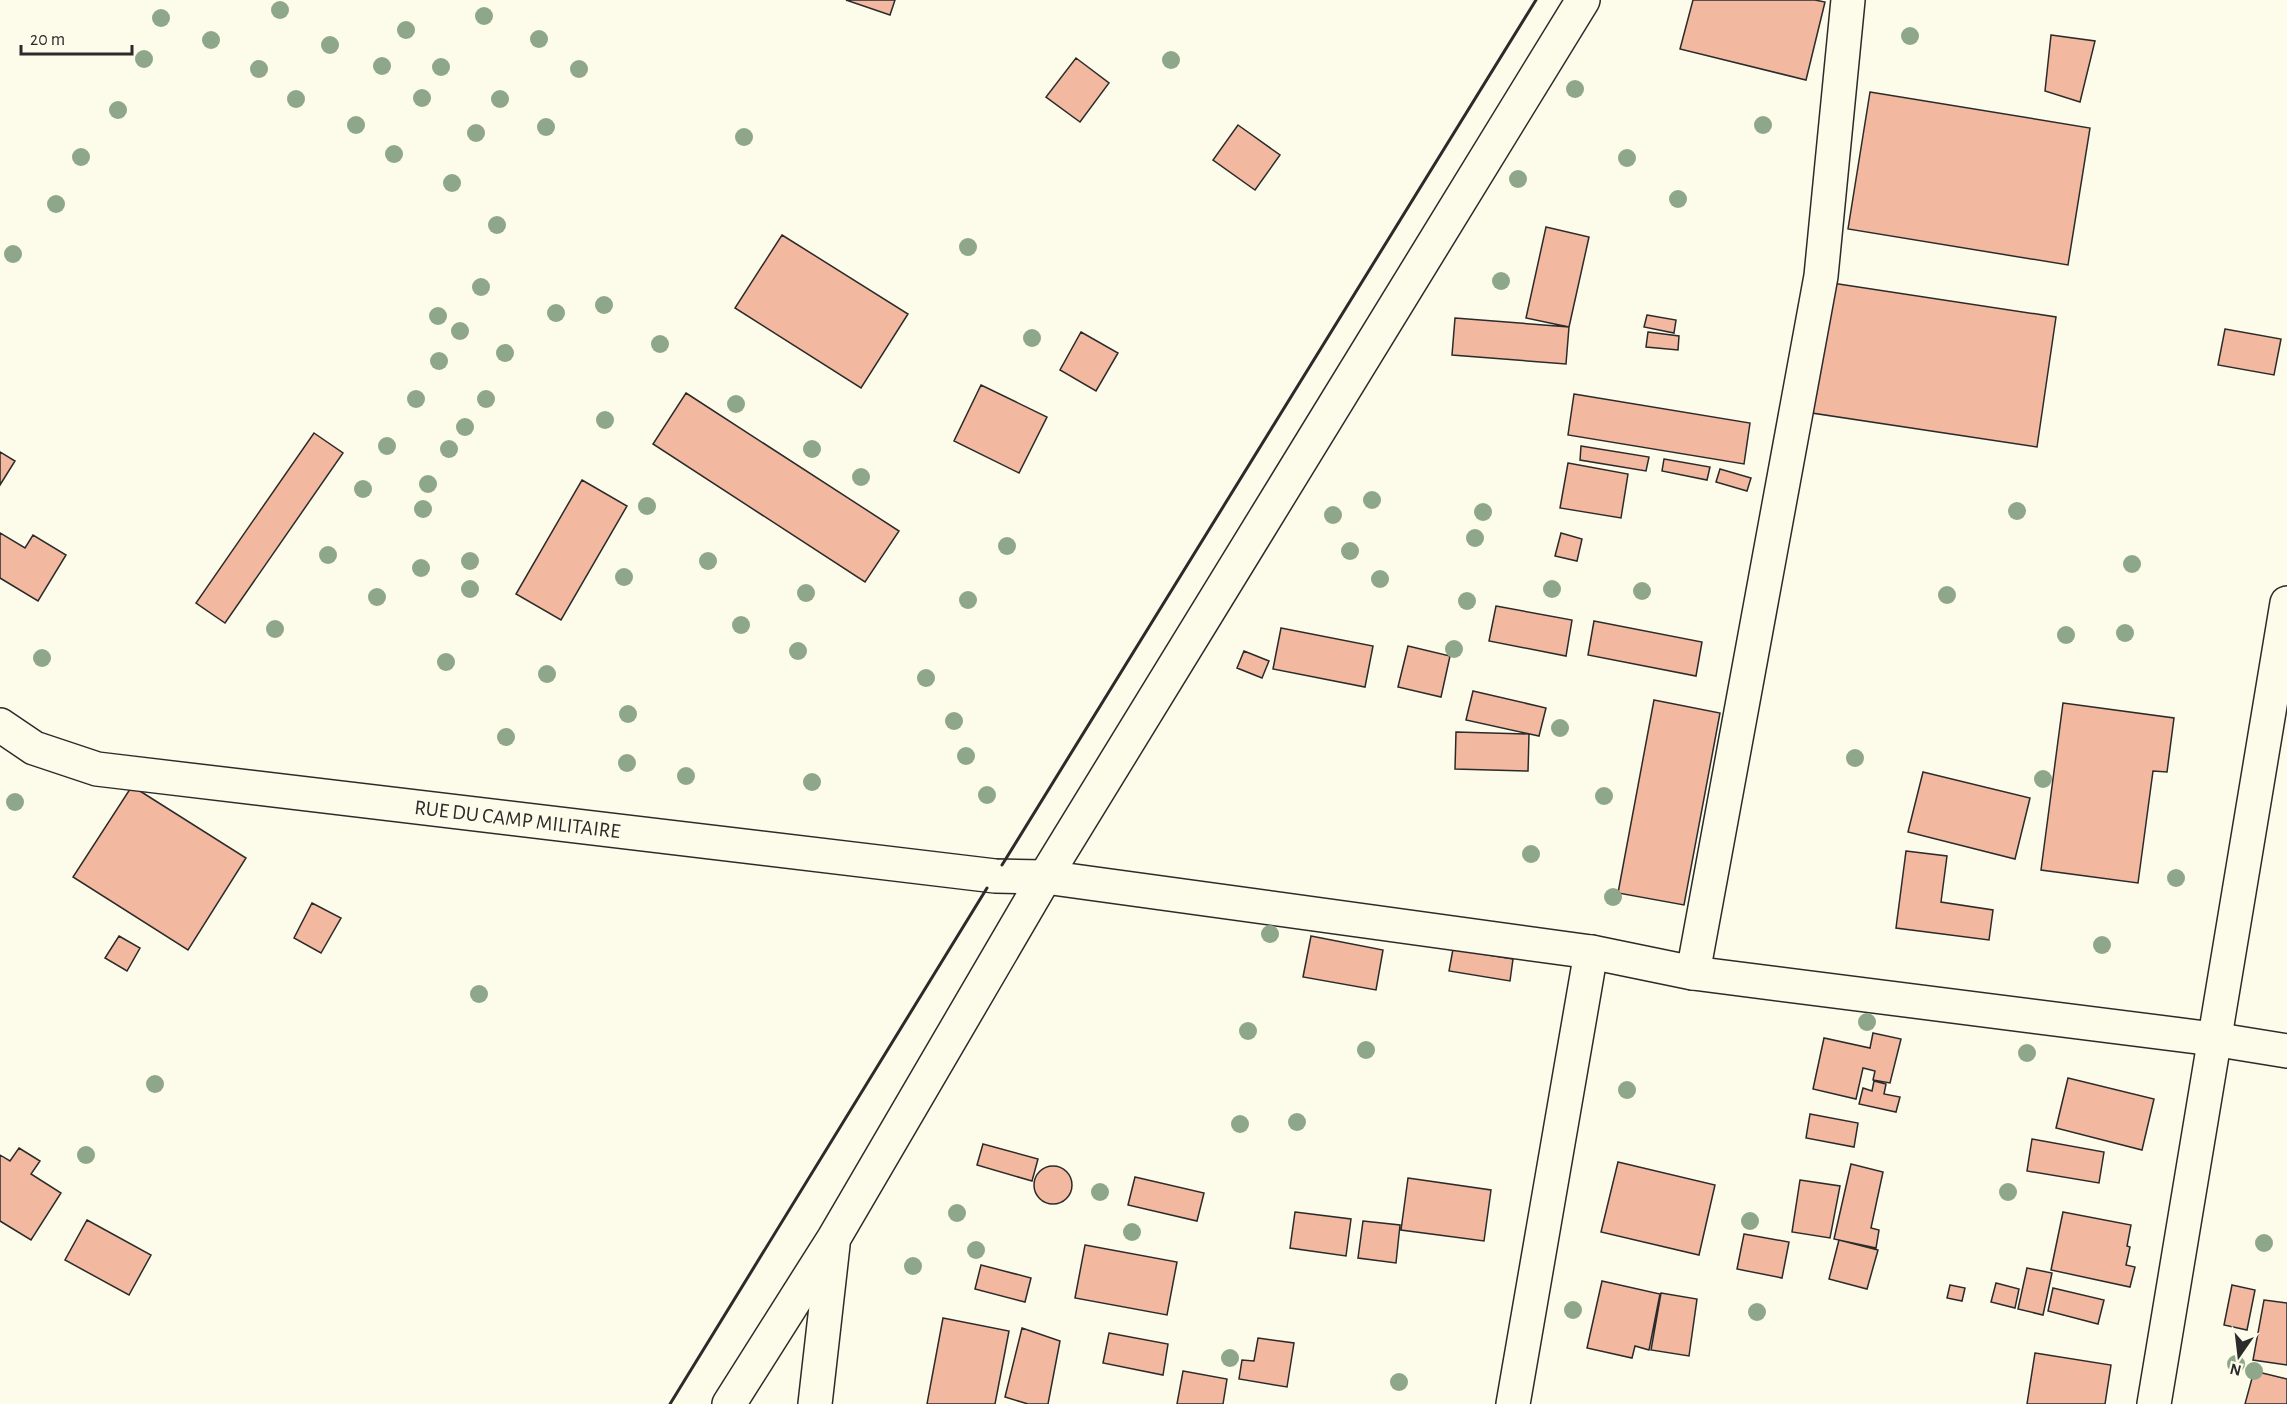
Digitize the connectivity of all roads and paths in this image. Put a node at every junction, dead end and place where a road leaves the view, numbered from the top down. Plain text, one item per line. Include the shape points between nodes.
1 (1584, 0) edge
2 (1848, 0) edge
3 (2287, 603) edge
4 (0, 725) edge
5 (1045, 877) junction
6 (1592, 952) junction
7 (1693, 973) junction
8 (2213, 1039) junction
9 (2287, 1050) edge
10 (834, 1238) junction
11 (729, 1404) edge
12 (815, 1404) edge
13 (1513, 1404) edge
14 (2154, 1404) edge

1 - 5 street
2 - 7 street via 1821,276
3 - 8 street
4 - 5 street, RUE DU CAMP MILITAIRE via 34,748 97,769 995,876
5 - 6 street, RUE DU CAMP MILITAIRE
5 - 10 street
6 - 7 street, RUE DU CAMP MILITAIRE
6 - 13 street
7 - 8 street, RUE DU CAMP MILITAIRE
8 - 9 street, RUE DU CAMP MILITAIRE
8 - 14 street
10 - 11 street
10 - 12 street

